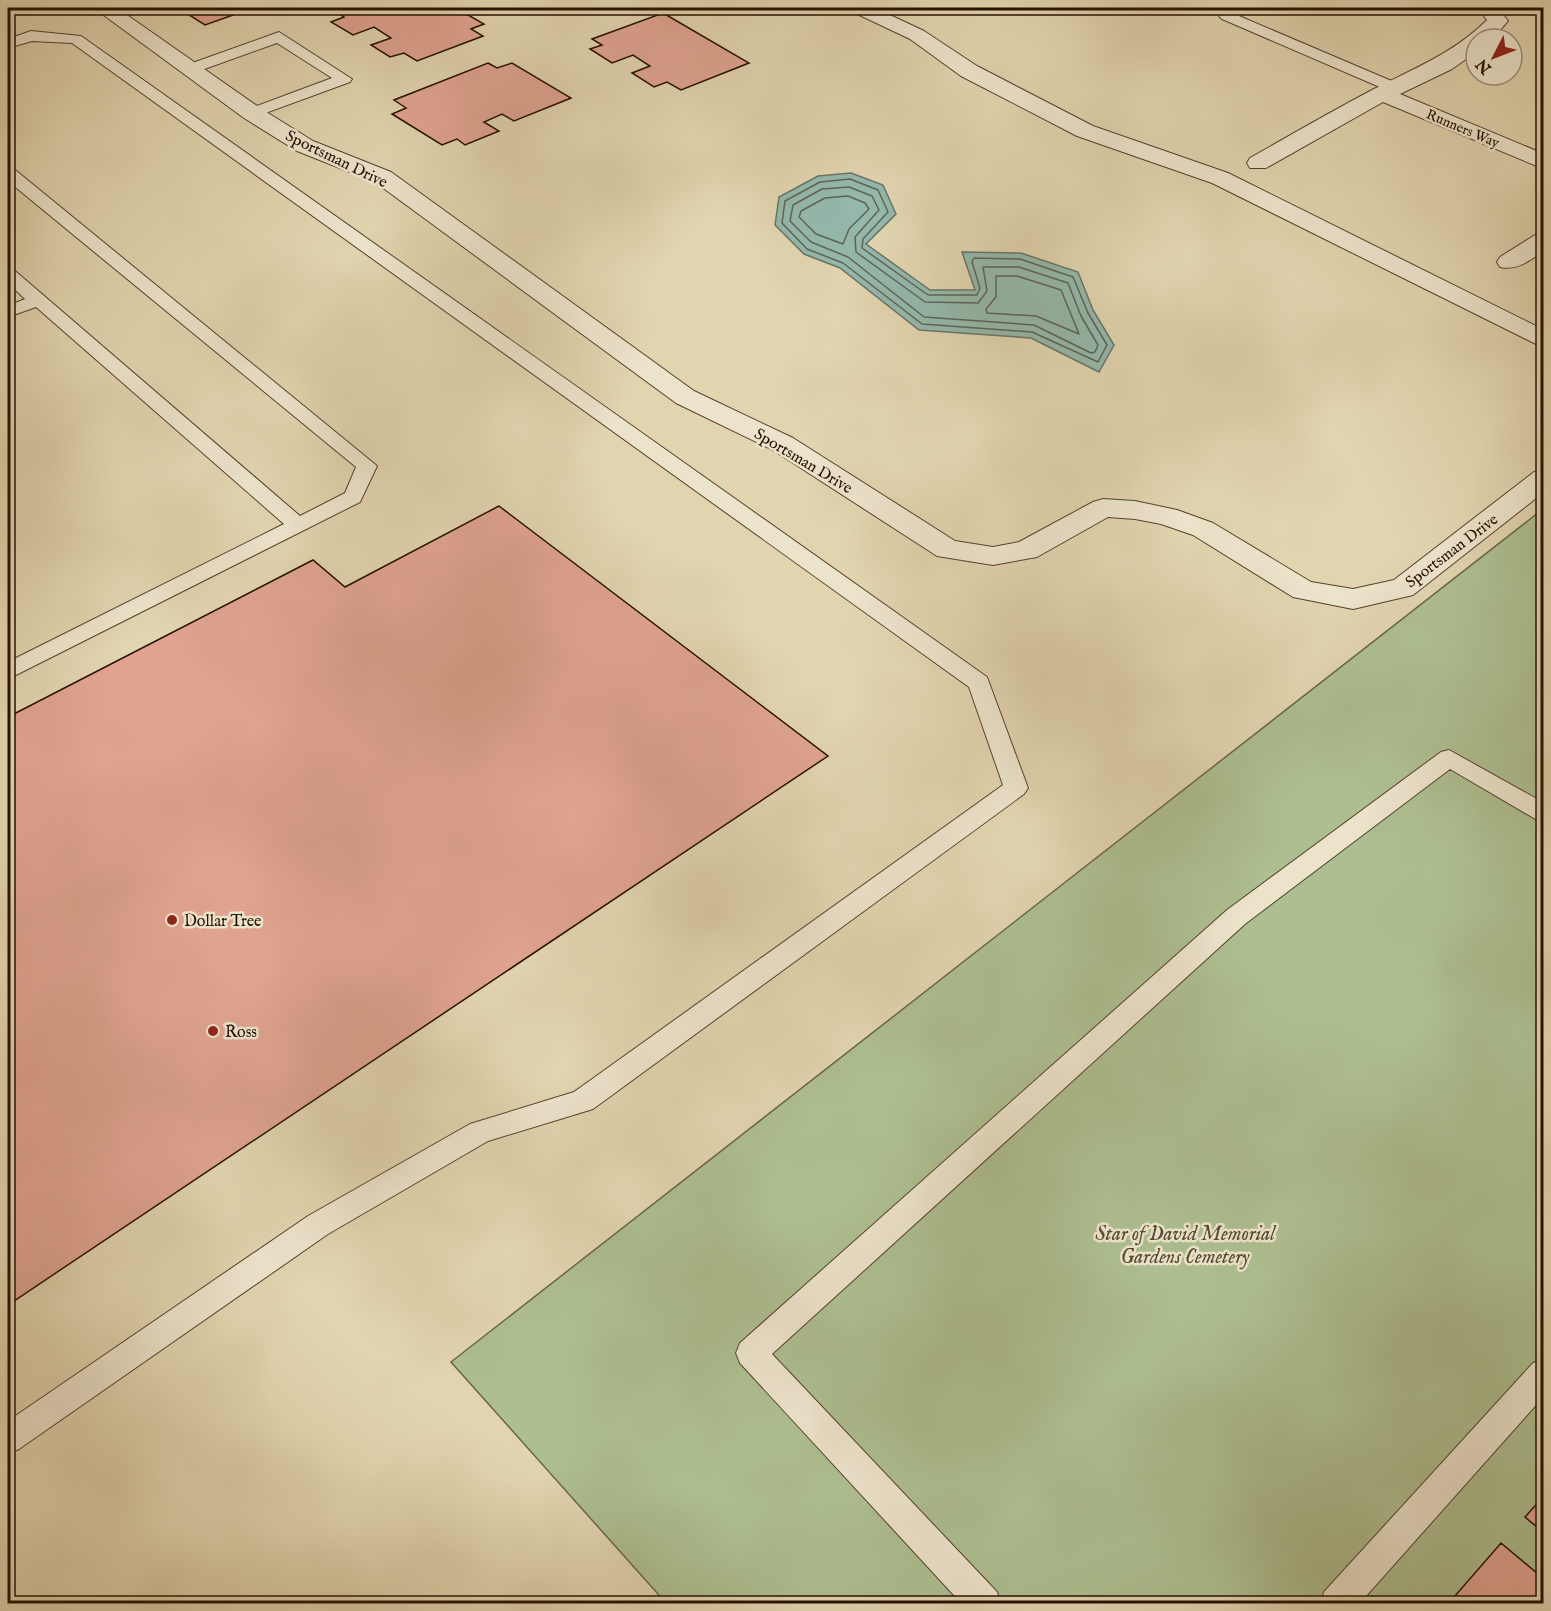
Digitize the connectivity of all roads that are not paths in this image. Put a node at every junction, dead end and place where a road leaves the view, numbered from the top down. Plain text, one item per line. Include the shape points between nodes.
1 (17, 8) edge
2 (104, 8) edge
3 (860, 8) edge
4 (1243, 8) edge
5 (1488, 8) edge
6 (8, 15) edge
7 (1492, 27) edge
8 (8, 44) edge
9 (1464, 51) edge
10 (190, 69) junction
11 (1388, 91) junction
12 (252, 113) junction
13 (1544, 162) edge
14 (1258, 163) dead end
15 (8, 173) edge
16 (1544, 240) edge
17 (1509, 262) dead end
18 (8, 274) edge
19 (38, 300) junction
20 (8, 312) edge
21 (1544, 340) edge
22 (1544, 478) edge
23 (298, 525) junction
24 (8, 670) edge
25 (1544, 815) edge
26 (1544, 1373) edge
27 (8, 1439) edge
28 (985, 1604) edge
29 (1336, 1604) edge

1 - 6 lane
2 - 10 street, Sportsman Drive
3 - 21 street via 917,35 969,71 1084,131 1220,178
4 - 11 lane via 1227,16
5 - 7 street via 1498,21
8 - 27 lane via 31,36 76,39 979,683 1016,788 583,1101 480,1132 318,1226
9 - 11 street
10 - 12 street, Sportsman Drive
10 - 12 lane via 279,37 344,79
11 - 13 street, Runners Way
11 - 14 street
12 - 22 street, Sportsman Drive via 305,146 383,177 685,397 783,444 947,549 993,556 1027,550 1103,508 1136,510 1203,529 1303,590 1353,599 1403,588
15 - 23 lane via 368,466 353,497
16 - 17 street
18 - 19 lane
19 - 20 lane
19 - 23 lane
23 - 24 lane
25 - 28 lane via 1449,758 1236,917 752,1353
26 - 29 lane

